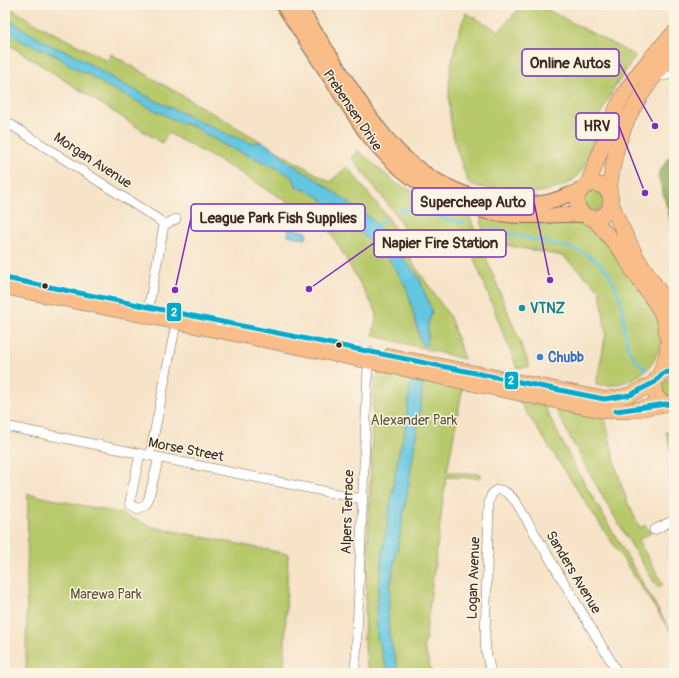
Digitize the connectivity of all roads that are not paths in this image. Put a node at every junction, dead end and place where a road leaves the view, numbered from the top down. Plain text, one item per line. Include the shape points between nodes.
1 (283, 5) edge
2 (298, 5) edge
3 (674, 33) edge
4 (669, 55) edge
5 (674, 74) edge
6 (654, 77) junction
7 (5, 120) edge
8 (583, 188) junction
9 (610, 198) junction
10 (588, 216) junction
11 (176, 219) dead end
12 (164, 226) junction
13 (5, 278) edge
14 (5, 287) edge
15 (148, 311) junction
16 (674, 313) edge
17 (177, 317) junction
18 (369, 356) junction
19 (674, 371) edge
20 (657, 379) junction
21 (672, 405) edge
22 (5, 426) edge
23 (140, 454) junction
24 (154, 456) junction
25 (501, 490) joint
26 (362, 498) junction
27 (674, 520) edge
28 (654, 530) dead end
29 (356, 659) junction
30 (354, 673) edge
31 (358, 673) edge
32 (492, 673) edge
33 (618, 673) edge

1 - 10 main road, Prebensen Drive via 376,146 422,186 462,206 489,212 507,215
2 - 8 main road, Prebensen Drive via 389,142 432,178 465,194 504,203 541,203
3 - 4 highway
4 - 6 highway
4 - 8 highway via 630,85 619,104 605,135 599,157
5 - 6 street
6 - 9 highway via 624,128 615,157
7 - 12 street, Morgan Avenue via 159,220
8 - 9 highway via 598,184 603,186
8 - 10 highway via 577,196 577,206
9 - 10 highway via 607,212 603,216
9 - 16 highway via 634,251
10 - 20 highway via 622,252 660,310 668,341 667,355
11 - 12 street
12 - 15 street
13 - 15 highway
14 - 15 highway
15 - 17 highway
17 - 18 highway
17 - 24 street
18 - 20 highway via 604,398 630,395
18 - 21 highway via 456,380 605,411 628,411
18 - 26 street, Alpers Terrace
19 - 20 highway via 663,373
20 - 21 highway via 654,387 656,395 662,402
22 - 23 street, Morse Street
23 - 24 street, Morse Street
23 - 24 street via 130,501 131,505 138,509 148,501
24 - 26 street, Morse Street
25 - 32 street, Logan Avenue via 496,491 489,502 485,639
25 - 33 street, Sanders Avenue via 508,492 516,502
26 - 29 street, Alpers Terrace
27 - 28 street
29 - 30 street, Alpers Terrace
29 - 31 street

